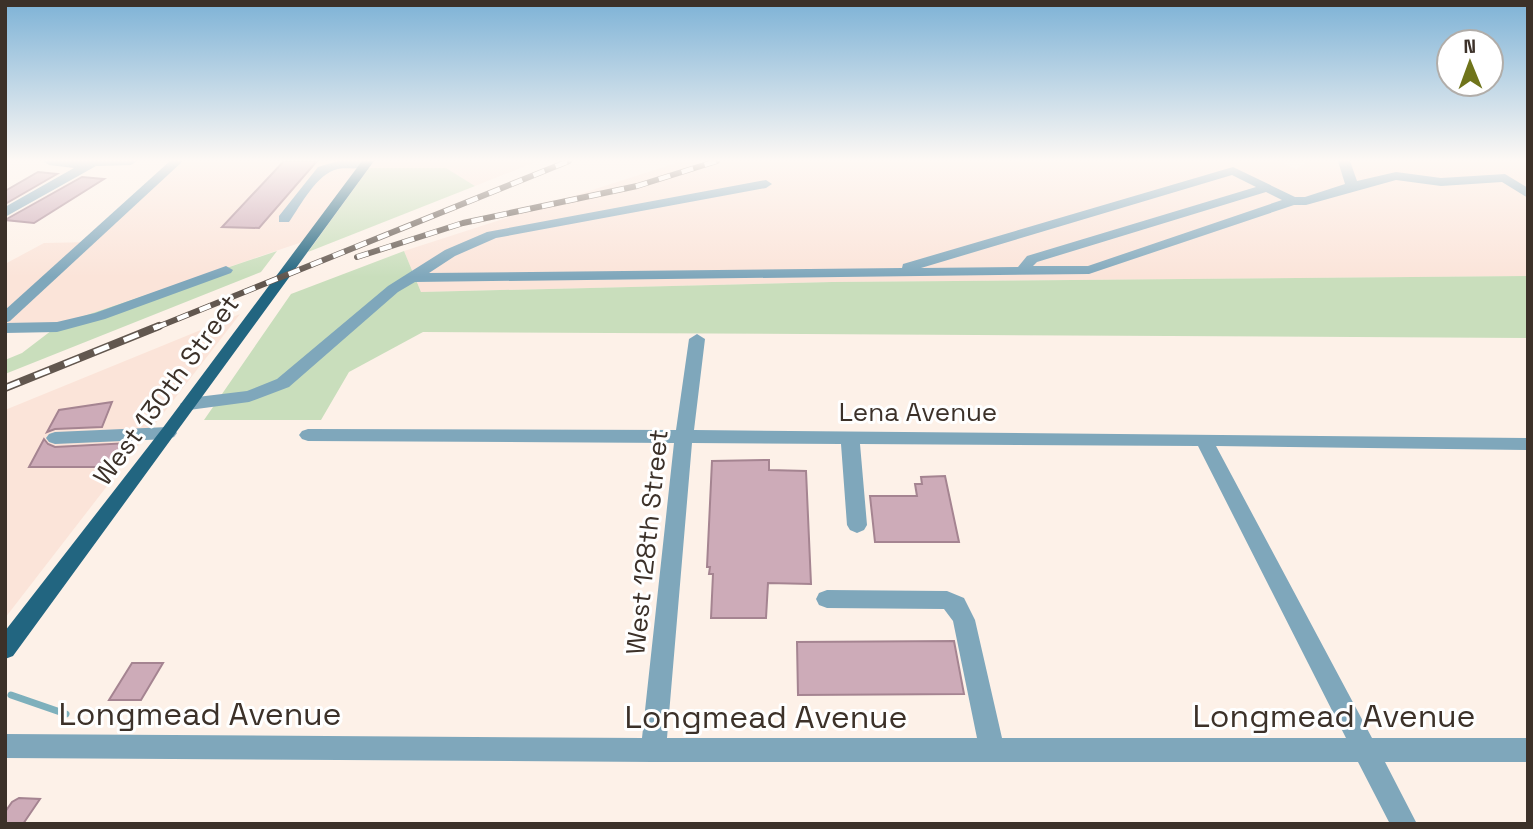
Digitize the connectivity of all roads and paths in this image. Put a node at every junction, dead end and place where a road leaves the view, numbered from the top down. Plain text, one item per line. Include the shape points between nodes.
1 (29, 200) edge
2 (135, 200) edge
3 (299, 200) edge
4 (339, 200) edge
5 (682, 200) edge
6 (1136, 200) edge
7 (1226, 200) edge
8 (1310, 200) edge
9 (1293, 201) joint
10 (5, 214) edge
11 (284, 219) dead end
12 (226, 270) dead end
13 (1022, 271) junction
14 (893, 272) junction
15 (412, 278) junction
16 (5, 318) edge
17 (5, 328) edge
18 (697, 340) dead end
19 (189, 404) junction
20 (168, 433) junction
21 (309, 435) dead end
22 (684, 437) junction
23 (55, 438) dead end
24 (850, 438) junction
25 (1203, 440) junction
26 (1528, 444) edge
27 (858, 525) dead end
28 (827, 599) dead end
29 (5, 649) edge
30 (5, 746) edge
31 (1366, 749) junction
32 (653, 750) junction
33 (992, 750) junction
34 (1528, 750) edge
35 (1404, 824) edge

1 - 10 street
2 - 16 street
3 - 11 street
4 - 19 main road, West 130th Street
5 - 15 street via 492,235 450,253
6 - 14 street
7 - 13 street via 1032,259
8 - 9 street
9 - 13 street via 1089,270
12 - 17 street via 100,316 57,327
13 - 14 street
14 - 15 street
15 - 19 street via 393,289 284,383 249,397
18 - 22 street, West 128th Street
19 - 20 main road, West 130th Street
20 - 23 street
20 - 29 main road, West 130th Street
21 - 22 street, Lena Avenue
22 - 24 street, Lena Avenue
22 - 32 street, West 128th Street
24 - 25 street, Lena Avenue
24 - 27 street
25 - 26 street, Lena Avenue
25 - 31 street
28 - 33 street via 947,600 956,605 964,620
30 - 32 street, Longmead Avenue
31 - 33 street, Longmead Avenue
31 - 34 street, Longmead Avenue
31 - 35 street
32 - 33 street, Longmead Avenue

